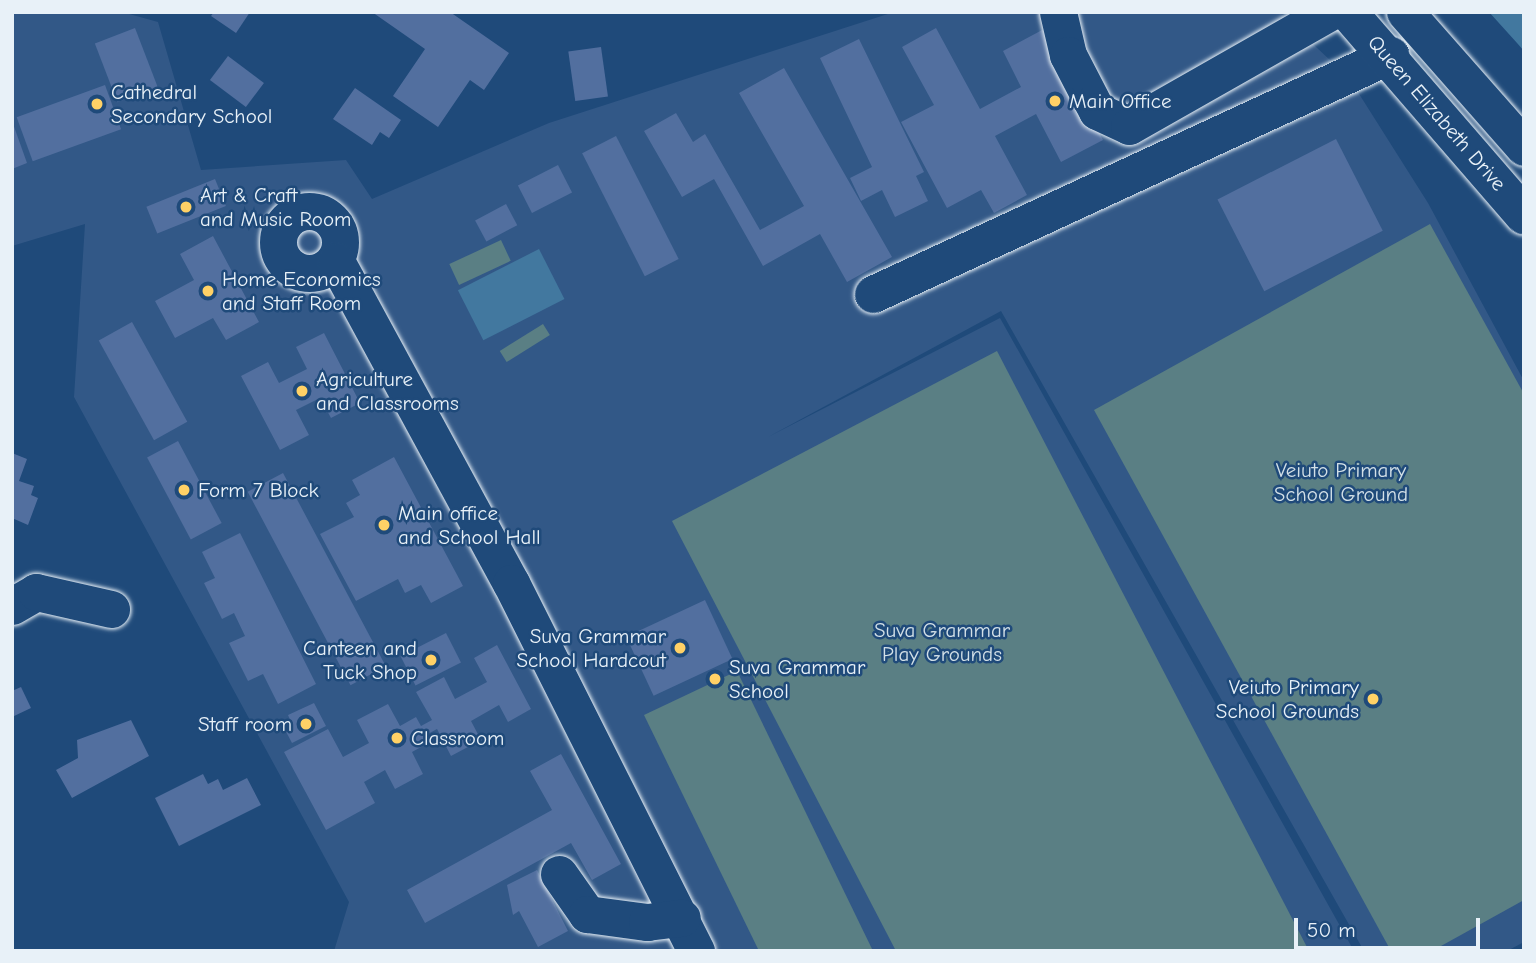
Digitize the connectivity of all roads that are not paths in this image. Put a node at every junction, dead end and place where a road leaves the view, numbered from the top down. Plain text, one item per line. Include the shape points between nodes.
1 (1058, 12) edge
2 (1330, 12) edge
3 (1348, 12) edge
4 (1376, 12) edge
5 (1405, 12) edge
6 (1390, 55) junction
7 (1524, 147) edge
8 (1524, 183) edge
9 (1524, 215) edge
10 (335, 261) dead end
11 (873, 294) dead end
12 (12, 606) edge
13 (111, 609) dead end
14 (559, 874) dead end
15 (682, 918) junction
16 (696, 951) edge

1 - 2 street via 1069,55 1092,101 1129,126
3 - 6 main road, Queen Elizabeth Drive
4 - 8 main road, Queen Elizabeth Drive
5 - 7 street
6 - 9 main road, Queen Elizabeth Drive
6 - 11 street
10 - 15 street
12 - 13 street via 36,592
14 - 15 street via 587,914 647,922
15 - 16 street

